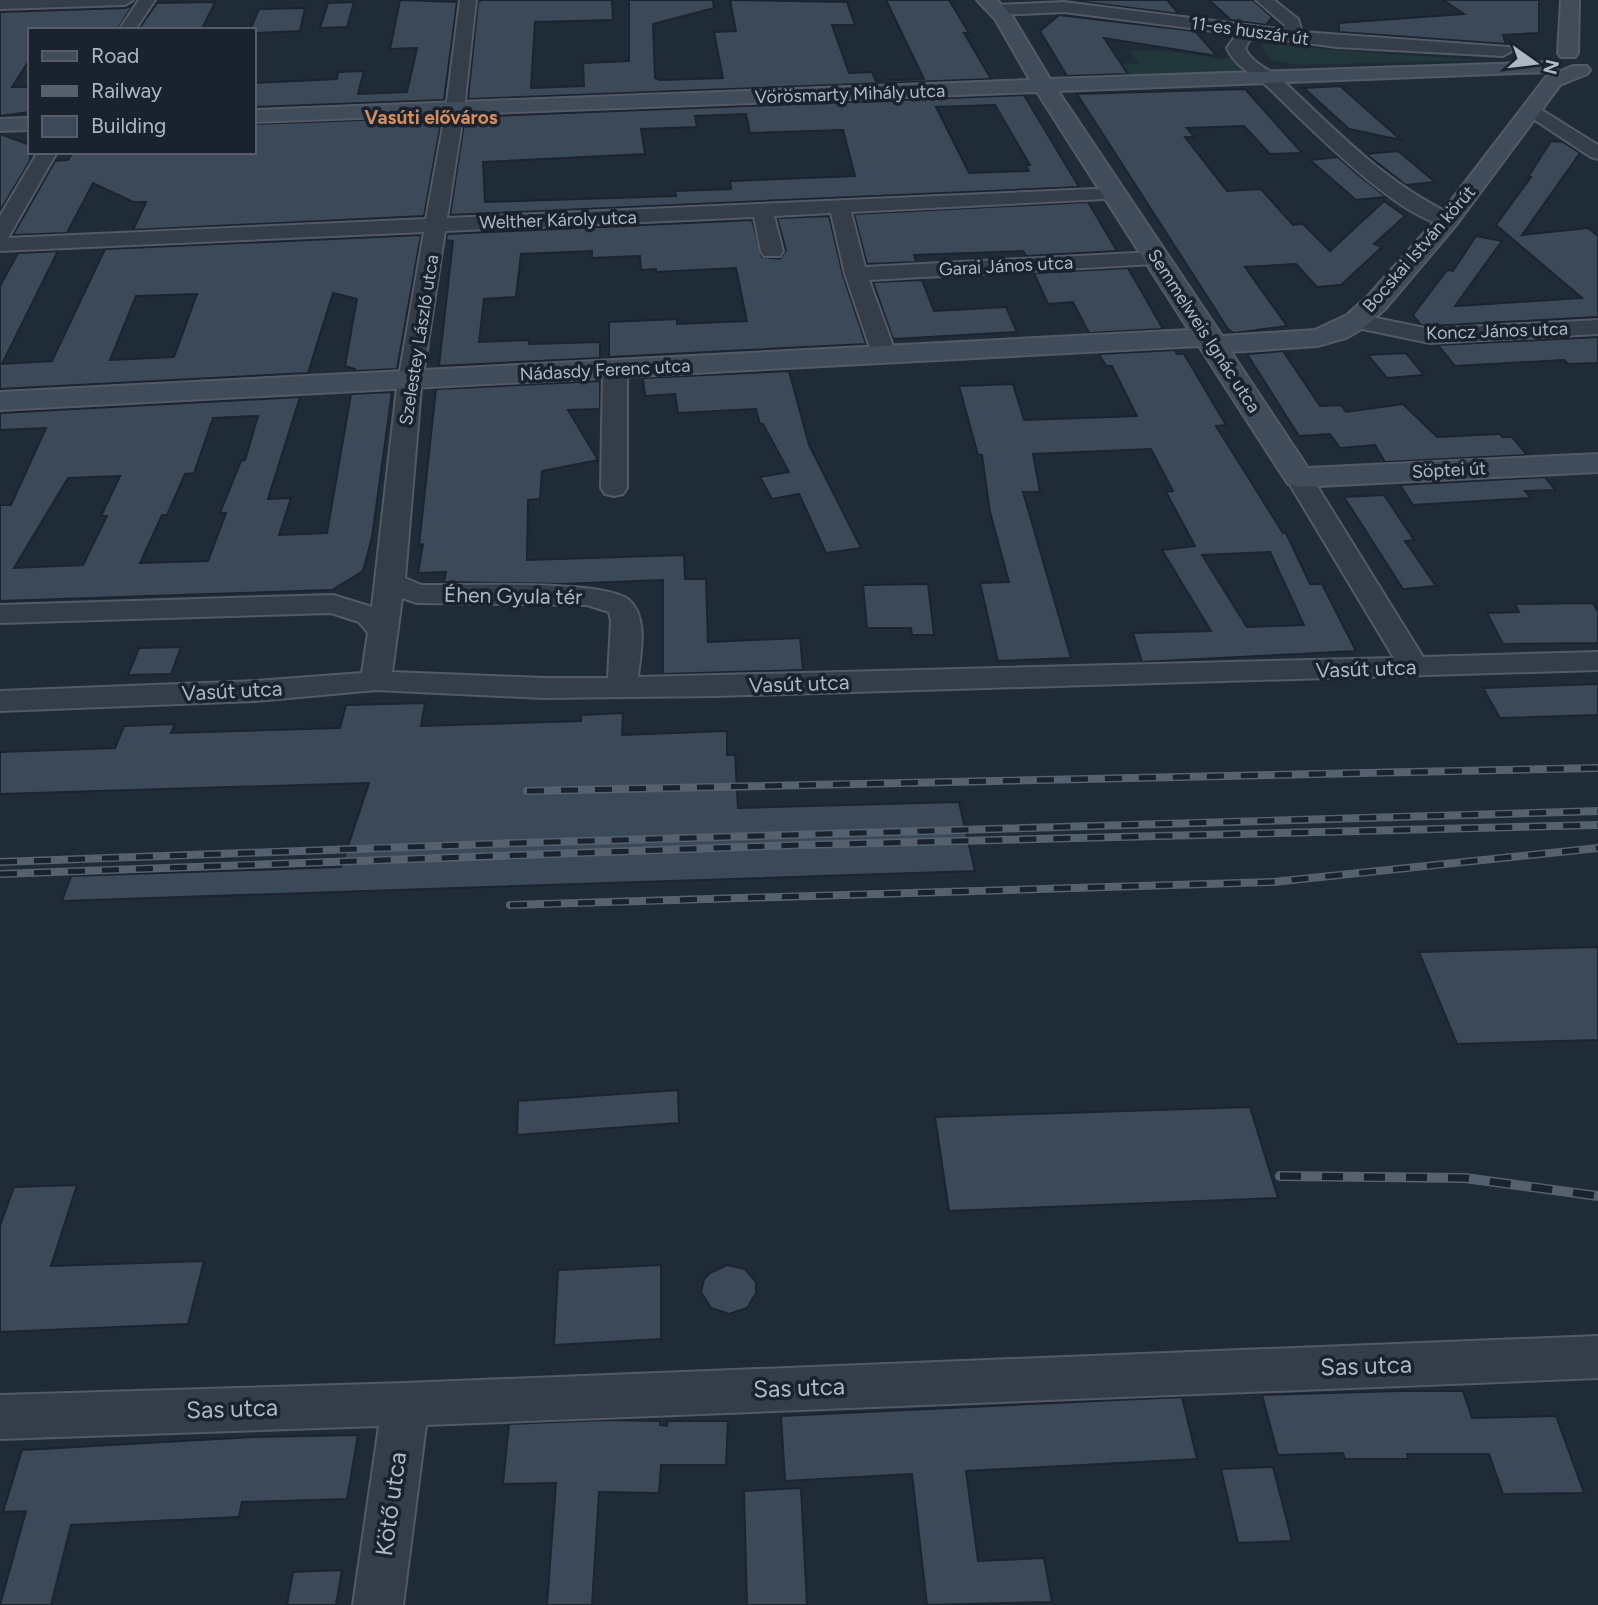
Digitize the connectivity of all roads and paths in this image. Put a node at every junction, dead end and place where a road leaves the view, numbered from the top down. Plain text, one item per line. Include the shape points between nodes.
1 (125, 0) edge
2 (147, 0) edge
3 (468, 0) edge
4 (1264, 0) edge
5 (1570, 0) edge
6 (0, 4) edge
7 (992, 5) edge
8 (128, 28) edge
9 (1247, 31) junction
10 (1294, 38) junction
11 (1503, 51) dead end
12 (1586, 58) edge
13 (1546, 64) junction
14 (1445, 71) junction
15 (1268, 77) junction
16 (1044, 86) junction
17 (1538, 102) junction
18 (455, 109) junction
19 (256, 116) edge
20 (28, 124) edge
21 (0, 125) edge
22 (1598, 153) edge
23 (47, 154) edge
24 (1116, 194) junction
25 (841, 208) junction
26 (763, 211) junction
27 (1448, 220) junction
28 (436, 225) junction
29 (0, 234) edge
30 (0, 245) edge
31 (772, 251) dead end
32 (1156, 258) junction
33 (856, 274) junction
34 (1356, 321) junction
35 (1598, 327) edge
36 (1212, 341) junction
37 (884, 355) junction
38 (615, 369) junction
39 (411, 380) junction
40 (0, 401) edge
41 (1598, 463) edge
42 (1299, 478) junction
43 (614, 488) dead end
44 (390, 579) junction
45 (333, 604) junction
46 (0, 614) edge
47 (381, 629) junction
48 (1598, 661) edge
49 (1415, 668) junction
50 (376, 681) junction
51 (622, 687) junction
52 (0, 701) edge
53 (1598, 1357) edge
54 (405, 1404) junction
55 (0, 1417) edge
56 (378, 1605) edge

1 - 6 street
2 - 8 street
3 - 18 street, Szelestey László utca
4 - 10 street via 1292,22
5 - 12 street via 1569,29
7 - 9 street, 11-es huszár út via 1064,7
7 - 16 street, Semmelweis Ignác utca
9 - 10 street, 11-es huszár út
9 - 15 street via 1236,48 1239,56
10 - 11 street, 11-es huszár út
12 - 13 street
12 - 17 street, Bocskai István körút via 1557,77
13 - 14 street
13 - 17 street, Bocskai István körút
14 - 15 street, Vörösmarty Mihály utca
14 - 17 street via 1519,76 1540,86
15 - 16 street, Vörösmarty Mihály utca
15 - 27 street via 1321,131 1420,208
16 - 18 street, Vörösmarty Mihály utca
16 - 24 street, Semmelweis Ignác utca
17 - 22 street
17 - 27 street, Bocskai István körút
18 - 19 street, Vörösmarty Mihály utca
18 - 28 street, Szelestey László utca
20 - 21 street
23 - 29 street
24 - 25 street, Welther Károly utca
24 - 32 street, Semmelweis Ignác utca
25 - 26 street, Welther Károly utca
25 - 33 street
26 - 28 street, Welther Károly utca
26 - 31 street
27 - 34 street, Bocskai István körút
28 - 30 street, Welther Károly utca
28 - 39 street, Szelestey László utca
32 - 33 street, Garai János utca
32 - 36 street, Semmelweis Ignác utca
33 - 37 street
34 - 35 street, Koncz János utca via 1430,336
34 - 36 street, Bocskai István körút via 1317,338
36 - 37 street, Nádasdy Ferenc utca
36 - 42 street, Semmelweis Ignác utca
37 - 38 street, Nádasdy Ferenc utca
38 - 39 street, Nádasdy Ferenc utca
38 - 43 street
39 - 40 street, Nádasdy Ferenc utca
39 - 44 street, Szelestey László utca
41 - 42 street, Söptei út
42 - 49 street, Semmelweis Ignác utca
44 - 45 street
44 - 47 street, Szelestey László utca
44 - 51 street, Éhen Gyula tér via 417,594 587,596 620,606 627,618
45 - 46 street
45 - 47 street via 369,617
47 - 50 street, Szelestey László utca
48 - 49 street, Vasút utca
49 - 51 street, Vasút utca
50 - 51 street, Vasút utca
50 - 52 street, Vasút utca via 256,691
53 - 54 street, Sas utca
54 - 55 street, Sas utca
54 - 56 street, Kötő utca

